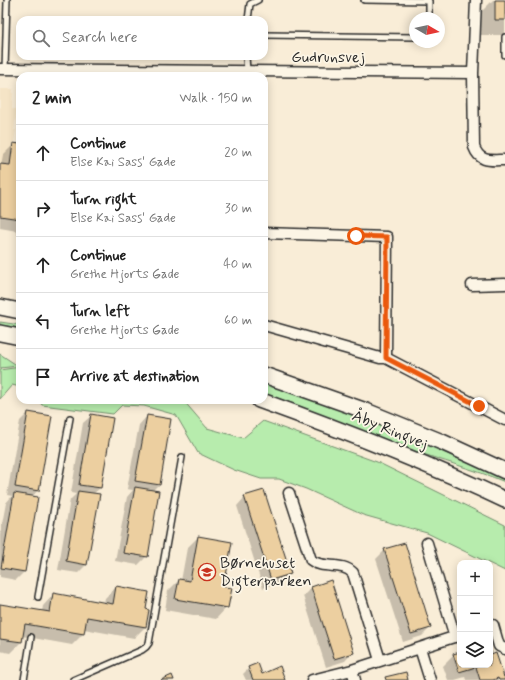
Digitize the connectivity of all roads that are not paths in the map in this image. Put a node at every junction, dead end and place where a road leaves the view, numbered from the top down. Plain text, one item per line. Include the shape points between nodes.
1 (7, 0) edge
2 (258, 0) edge
3 (364, 0) edge
4 (476, 0) edge
5 (429, 12) edge
6 (248, 16) edge
7 (268, 35) edge
8 (409, 37) edge
9 (505, 37) edge
10 (505, 55) edge
11 (246, 60) edge
12 (3, 69) edge
13 (20, 72) edge
14 (247, 72) edge
15 (473, 73) junction
16 (268, 74) edge
17 (505, 160) edge
18 (268, 234) edge
19 (505, 284) edge
20 (472, 285) dead end
21 (0, 307) edge
22 (16, 310) edge
23 (268, 326) edge
24 (0, 334) edge
25 (16, 336) edge
26 (386, 358) junction
27 (268, 376) edge
28 (268, 404) edge
29 (70, 418) dead end
30 (505, 420) edge
31 (182, 457) dead end
32 (505, 472) edge
33 (290, 493) dead end
34 (505, 500) edge
35 (427, 543) dead end
36 (38, 597) dead end
37 (493, 625) edge
38 (457, 633) edge
39 (457, 636) edge
40 (31, 637) dead end
41 (420, 648) junction
42 (505, 650) edge
43 (380, 660) junction
44 (352, 670) junction
45 (328, 678) edge
46 (24, 680) edge
47 (73, 680) edge
48 (312, 680) edge
49 (355, 680) edge
50 (430, 680) edge

1 - 12 lane
2 - 6 lane via 250,4
3 - 5 lane via 429,0
4 - 15 street
7 - 8 lane
9 - 10 lane
11 - 14 lane
12 - 13 street, Gudrunsvej
15 - 16 street, Gudrunsvej
15 - 17 street via 474,147 478,156 482,158
18 - 26 street via 387,237
19 - 20 street
21 - 22 main road
23 - 26 street
24 - 25 main road
26 - 30 street
27 - 32 main road, Åby Ringvej via 366,411 442,442
28 - 34 main road, Åby Ringvej via 370,441
29 - 36 lane
31 - 47 lane via 149,643 142,650
33 - 43 street via 311,560 320,565 347,568 353,573
35 - 38 street
37 - 42 street via 499,646
39 - 41 street
40 - 46 lane
41 - 43 street
41 - 50 street
43 - 44 street
44 - 45 street
44 - 49 street
45 - 48 street

